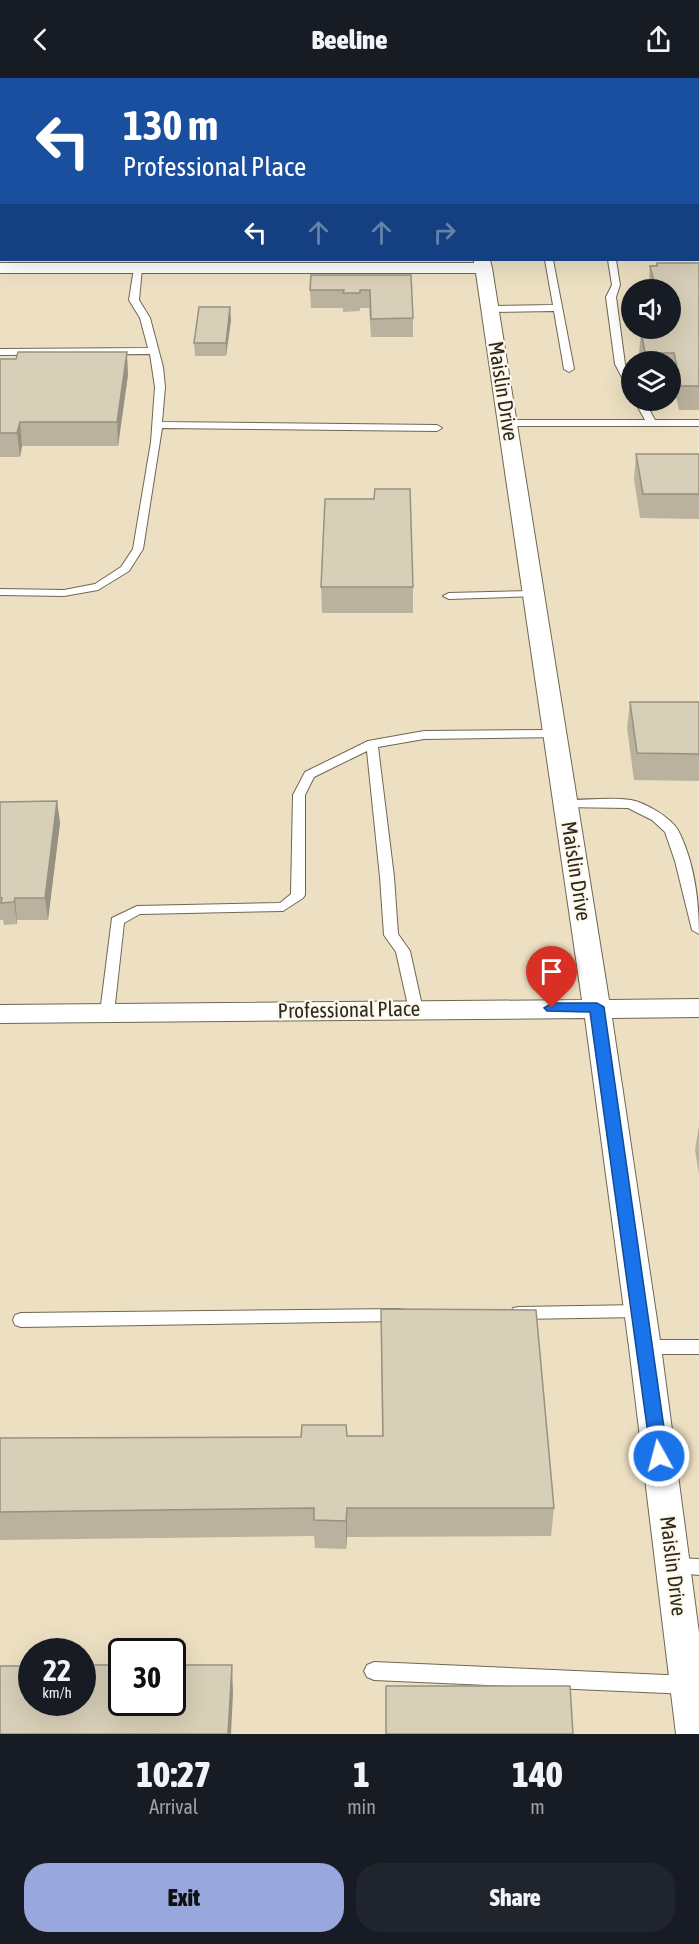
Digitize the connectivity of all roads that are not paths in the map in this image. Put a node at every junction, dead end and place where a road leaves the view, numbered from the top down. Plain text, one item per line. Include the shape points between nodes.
1 (549, 261) edge
2 (612, 261) edge
3 (483, 264) edge
4 (0, 268) edge
5 (138, 268) junction
6 (557, 308) junction
7 (490, 309) junction
8 (153, 351) junction
9 (0, 352) edge
10 (621, 366) edge
11 (569, 369) dead end
12 (645, 411) edge
13 (508, 423) junction
14 (651, 423) junction
15 (699, 423) edge
16 (158, 425) junction
17 (437, 428) dead end
18 (0, 592) edge
19 (534, 594) junction
20 (449, 596) dead end
21 (555, 734) junction
22 (372, 744) junction
23 (566, 804) junction
24 (699, 930) edge
25 (597, 1007) junction
26 (699, 1008) edge
27 (416, 1010) junction
28 (107, 1013) junction
29 (0, 1014) edge
30 (640, 1311) junction
31 (503, 1313) edge
32 (409, 1315) edge
33 (21, 1320) dead end
34 (645, 1347) junction
35 (699, 1347) edge
36 (686, 1567) edge
37 (374, 1671) dead end
38 (693, 1714) edge

1 - 6 lane
2 - 10 lane via 616,285 611,297
3 - 5 street
3 - 7 street, Maislin Drive
4 - 5 street
5 - 8 lane via 134,300 145,318
6 - 7 lane
6 - 11 lane
7 - 13 street, Maislin Drive
8 - 9 lane
8 - 16 lane via 160,387
12 - 14 lane
13 - 14 lane
13 - 19 street, Maislin Drive
14 - 15 lane
16 - 17 lane
16 - 18 lane via 138,549 125,569 98,587 64,593
19 - 20 lane
19 - 21 street, Maislin Drive
21 - 22 lane via 424,735
21 - 23 street, Maislin Drive
22 - 27 lane via 391,935 403,951
22 - 28 lane via 309,776 299,795 298,895 283,907 137,910 117,921
23 - 24 lane via 630,804 657,817 671,830
23 - 25 street, Maislin Drive
25 - 26 street, Professional Place
25 - 27 street, Professional Place
25 - 30 street, Maislin Drive
27 - 28 street, Professional Place
28 - 29 street, Professional Place
30 - 31 lane
30 - 34 street, Maislin Drive
32 - 33 lane
34 - 35 lane
34 - 36 street, Maislin Drive
36 - 38 street, Maislin Drive
37 - 38 lane

